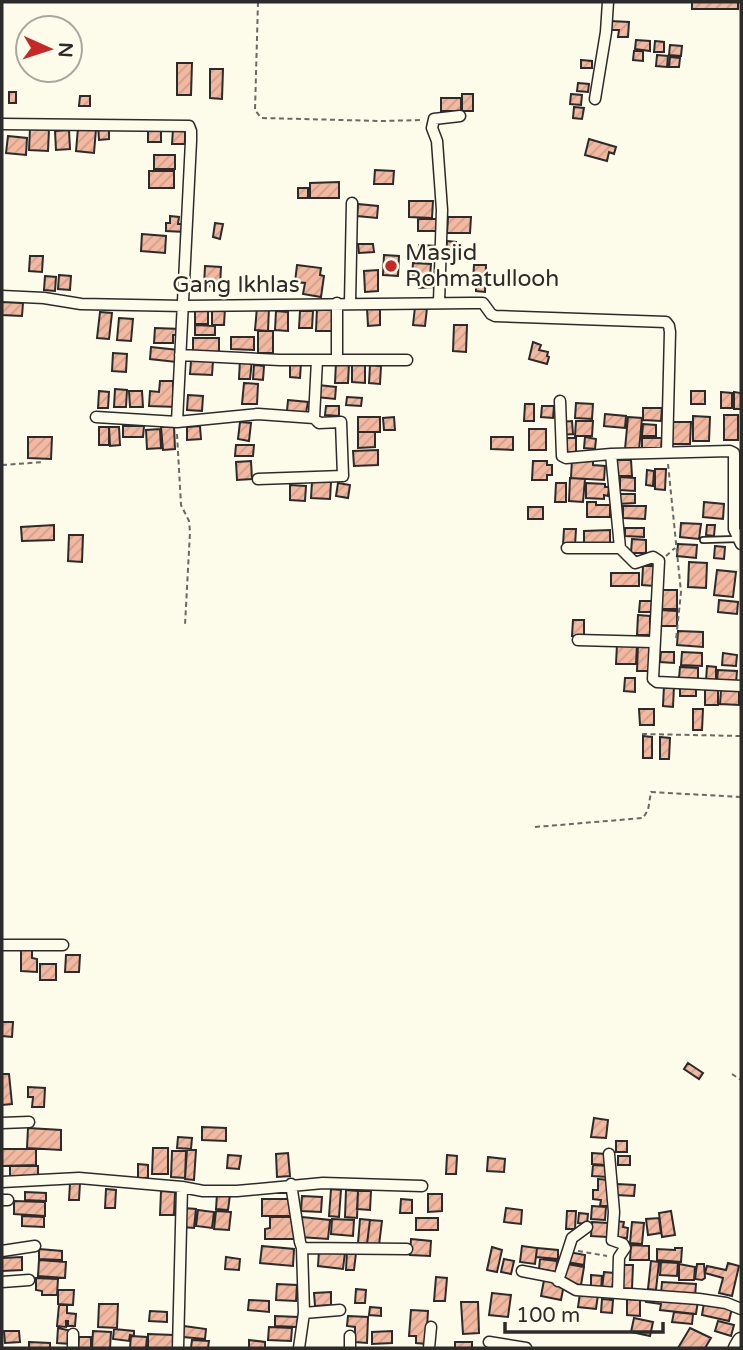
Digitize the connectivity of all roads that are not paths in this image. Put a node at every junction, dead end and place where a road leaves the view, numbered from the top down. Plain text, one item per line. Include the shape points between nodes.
1 (608, 2) edge
2 (595, 99) dead end
3 (460, 117) dead end
4 (2, 124) edge
5 (352, 203) dead end
6 (2, 296) edge
7 (439, 302) junction
8 (337, 303) junction
9 (351, 303) junction
10 (184, 306) junction
11 (180, 355) junction
12 (317, 360) junction
13 (337, 360) junction
14 (407, 360) dead end
15 (559, 401) dead end
16 (96, 417) dead end
17 (314, 418) junction
18 (177, 422) junction
19 (738, 451) edge
20 (667, 452) junction
21 (611, 454) junction
22 (257, 479) dead end
23 (703, 540) dead end
24 (739, 541) edge
25 (567, 548) dead end
26 (620, 548) junction
27 (578, 640) dead end
28 (653, 642) junction
29 (741, 686) edge
30 (2, 945) edge
31 (63, 945) dead end
32 (29, 1122) dead end
33 (2, 1123) edge
34 (609, 1154) dead end
35 (2, 1182) edge
36 (291, 1184) junction
37 (422, 1185) dead end
38 (183, 1187) junction
39 (587, 1227) dead end
40 (35, 1246) dead end
41 (302, 1248) junction
42 (407, 1249) dead end
43 (2, 1251) edge
44 (522, 1271) dead end
45 (29, 1280) dead end
46 (558, 1281) junction
47 (2, 1282) edge
48 (618, 1293) junction
49 (741, 1309) edge
50 (340, 1310) dead end
51 (304, 1313) junction
52 (430, 1328) dead end
53 (74, 1334) dead end
54 (350, 1336) dead end
55 (741, 1340) edge
56 (489, 1342) dead end
57 (73, 1348) edge
58 (178, 1348) edge
59 (299, 1348) edge
60 (350, 1348) edge
61 (429, 1348) edge
62 (526, 1348) edge
63 (737, 1348) edge

1 - 2 street
3 - 7 street via 434,119 432,128 442,210
4 - 10 street via 189,126
5 - 9 street
6 - 10 street, Gang Ikhlas via 67,304
7 - 9 street, Gang Ikhlas
7 - 20 street, Gang Ikhlas via 484,303 495,316 668,324
8 - 9 street, Gang Ikhlas
8 - 10 street, Gang Ikhlas
8 - 13 street
10 - 11 street
11 - 12 street
11 - 18 street
12 - 13 street
12 - 17 street
13 - 14 street
15 - 21 street via 562,456
16 - 18 street
17 - 18 street via 258,414
17 - 22 street via 319,424 341,422 343,476
19 - 20 street
19 - 24 street via 734,529
20 - 21 street
21 - 26 street
23 - 24 lane
25 - 26 street
26 - 28 street via 635,563 653,557 659,561
27 - 28 street
28 - 29 street via 652,674 657,682
30 - 31 street
32 - 33 street
34 - 48 street via 612,1240 625,1248 619,1257
35 - 38 street via 79,1178
36 - 37 street
36 - 38 street via 237,1191
36 - 41 street
38 - 58 street
39 - 46 street via 572,1238
40 - 43 street
41 - 42 street
41 - 51 street
44 - 46 street
45 - 47 street
46 - 48 street via 576,1290
48 - 49 street via 699,1299
50 - 51 street
51 - 59 street
52 - 61 street
53 - 57 street
54 - 60 street
55 - 63 main road
56 - 62 street

